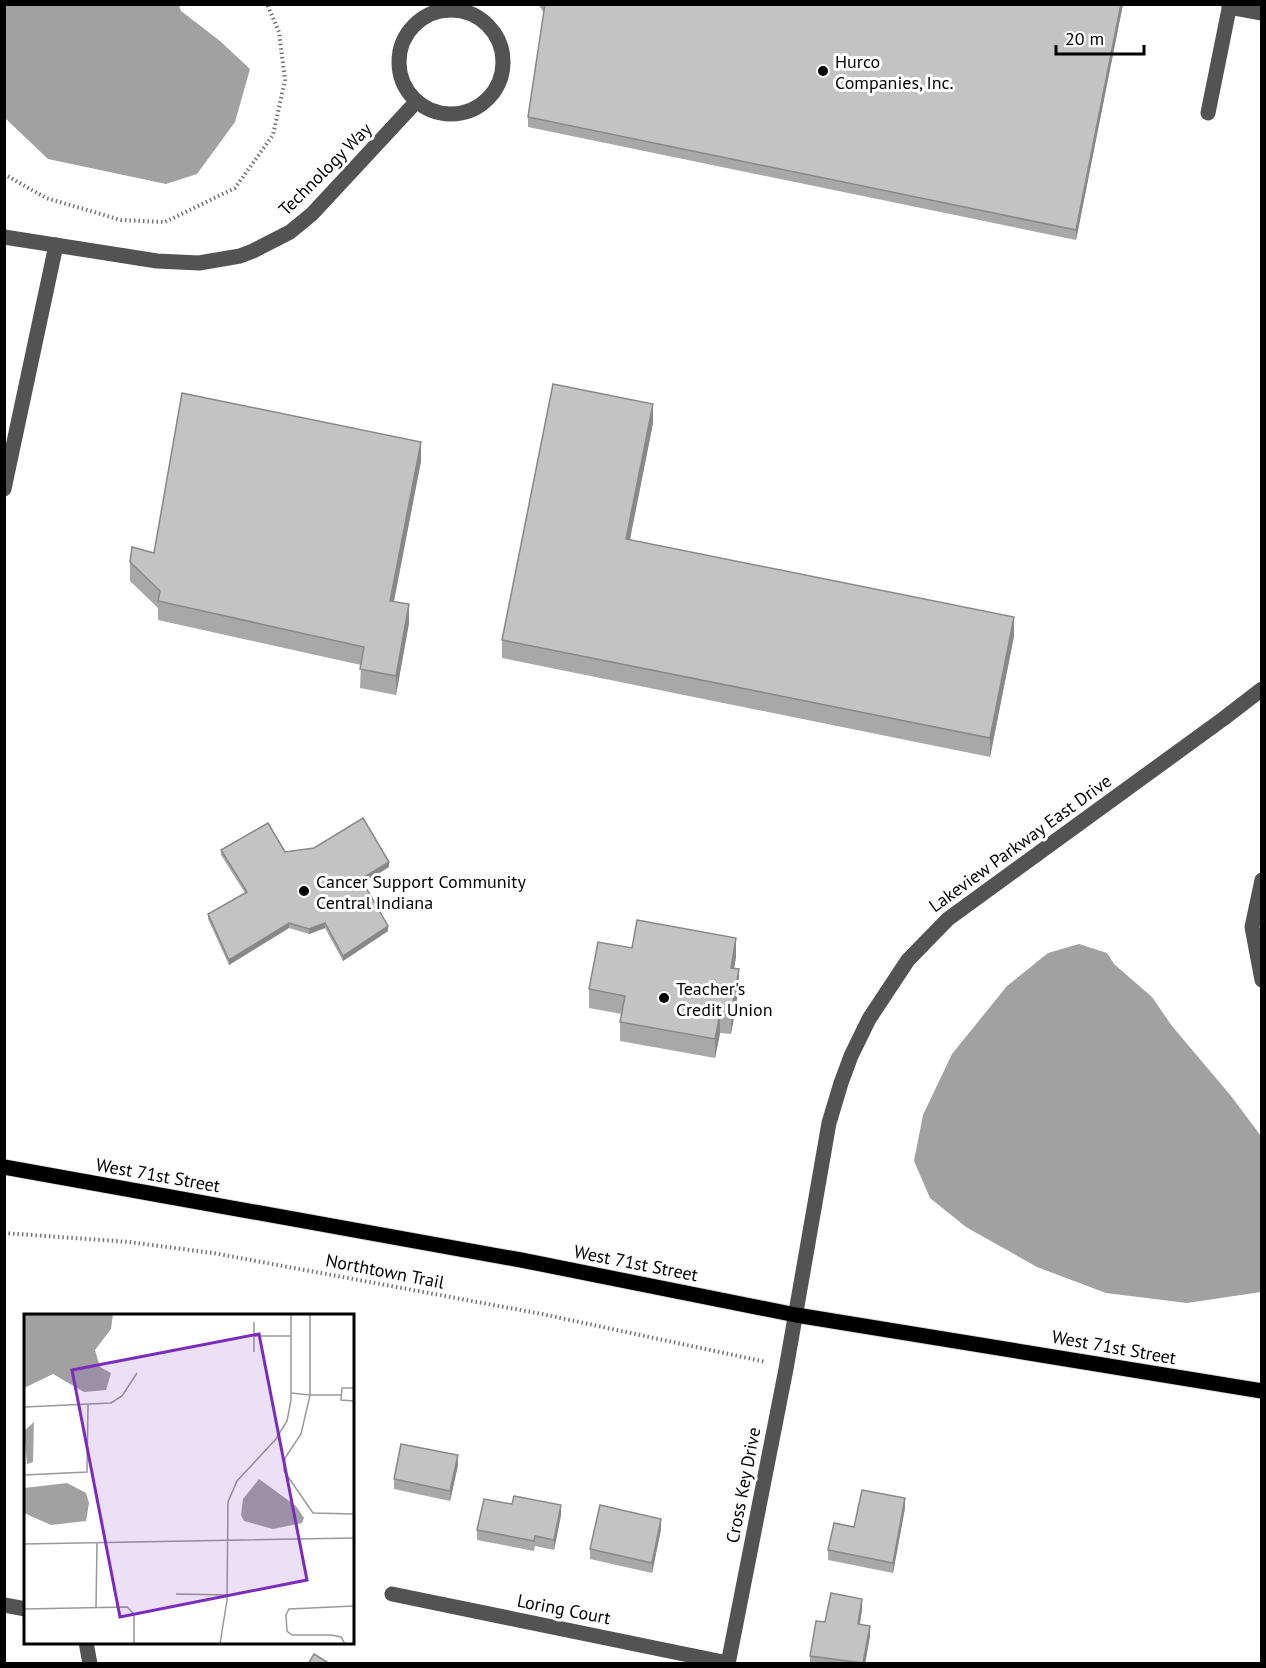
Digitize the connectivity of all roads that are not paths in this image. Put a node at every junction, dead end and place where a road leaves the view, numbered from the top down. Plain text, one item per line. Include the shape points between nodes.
1 (1230, 6) edge
2 (1262, 13) edge
3 (416, 102) junction
4 (1208, 113) dead end
5 (4, 237) edge
6 (56, 245) junction
7 (4, 489) edge
8 (1262, 689) edge
9 (1262, 880) edge
10 (1262, 980) edge
11 (4, 1167) edge
12 (796, 1315) junction
13 (1262, 1391) edge
14 (392, 1594) dead end
15 (4, 1605) edge
16 (24, 1609) edge
17 (86, 1644) edge
18 (728, 1663) edge
19 (90, 1664) edge

1 - 2 street
1 - 4 street
3 - 3 street via 440,113 468,112 491,96 503,72 501,45 485,22 460,10 433,12 411,27 399,52 400,79
3 - 6 street, Technology Way via 312,214 290,232 253,251 226,259 185,262
5 - 6 street, Technology Way
6 - 7 street
8 - 12 street, Lakeview Parkway East Drive via 976,898 936,930 908,960 869,1019 838,1089
9 - 10 street via 1252,927
11 - 12 main road, West 71st Street via 521,1260
12 - 13 main road, West 71st Street
12 - 18 street, Cross Key Drive
14 - 18 street, Loring Court
15 - 16 street
17 - 19 street

